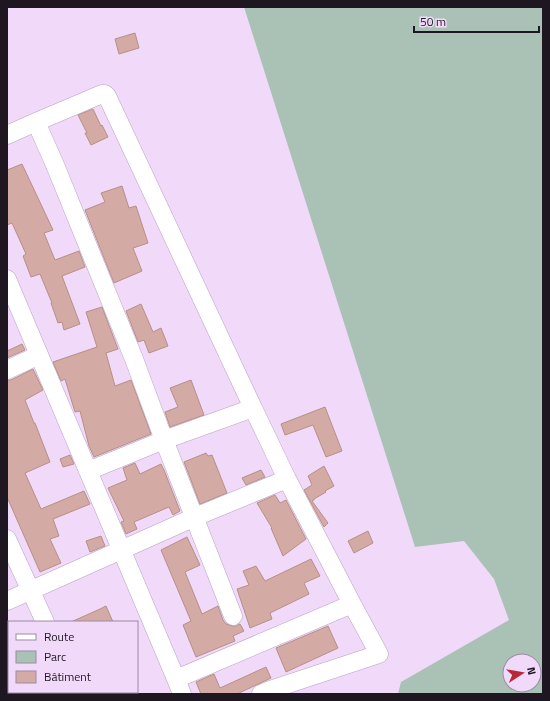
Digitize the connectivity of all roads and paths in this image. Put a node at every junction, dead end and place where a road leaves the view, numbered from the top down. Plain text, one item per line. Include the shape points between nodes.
1 (36, 122) junction
2 (7, 135) edge
3 (7, 279) edge
4 (39, 355) junction
5 (7, 370) edge
6 (253, 408) junction
7 (164, 440) junction
8 (88, 471) junction
9 (287, 479) junction
10 (195, 517) junction
11 (7, 539) edge
12 (121, 550) junction
13 (30, 590) junction
14 (7, 601) edge
15 (352, 604) junction
16 (233, 616) dead end
17 (45, 621) edge
18 (179, 686) edge
19 (261, 694) edge

1 - 2 street
1 - 6 street via 102,94 107,96
1 - 7 street via 90,248
3 - 4 street
4 - 5 street
4 - 8 street
6 - 7 street
6 - 9 street
7 - 8 street
7 - 10 street
8 - 12 street
9 - 10 street
9 - 15 street
10 - 12 street
10 - 16 street
11 - 13 street
12 - 13 street
12 - 18 street
13 - 14 street
13 - 17 street
15 - 18 street
15 - 19 street via 379,654

